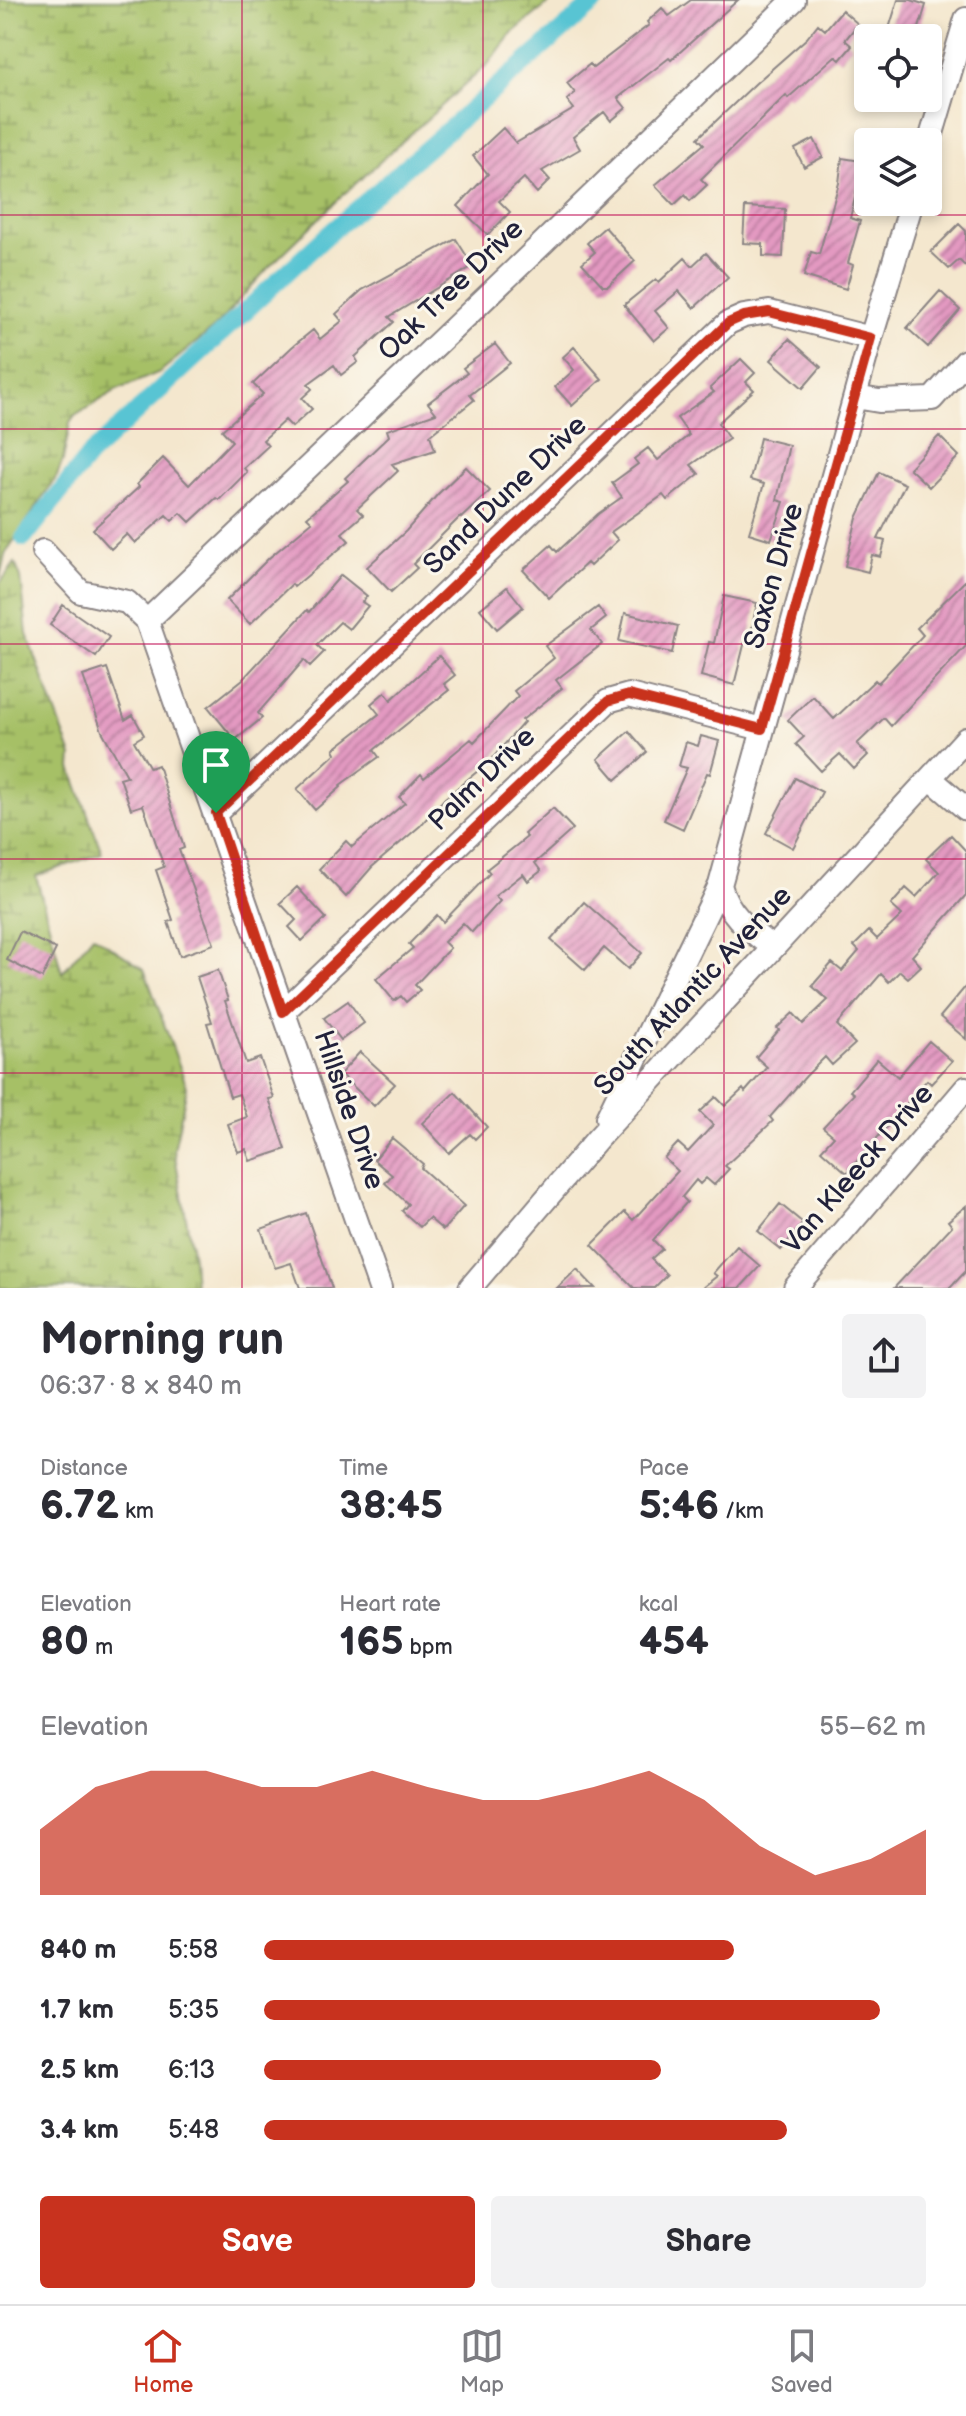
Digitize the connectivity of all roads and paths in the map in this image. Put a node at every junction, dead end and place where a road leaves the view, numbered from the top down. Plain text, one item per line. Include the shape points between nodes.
1 (794, 0) edge
2 (966, 19) edge
3 (934, 128) edge
4 (908, 216) edge
5 (871, 338) junction
6 (966, 361) edge
7 (855, 397) junction
8 (43, 551) dead end
9 (147, 621) junction
10 (762, 729) junction
11 (966, 739) edge
12 (930, 778) junction
13 (966, 809) edge
14 (216, 813) junction
15 (720, 885) junction
16 (773, 948) junction
17 (283, 1012) junction
18 (966, 1088) edge
19 (598, 1138) junction
20 (380, 1288) edge
21 (470, 1288) edge
22 (795, 1288) edge

1 - 9 street, Oak Tree Drive
2 - 3 street
4 - 5 street, Saxon Drive
5 - 7 street, Saxon Drive
5 - 14 street, Sand Dune Drive via 769,312 728,323
6 - 7 street via 932,399
7 - 10 street, Saxon Drive
8 - 9 street via 81,592 127,602
9 - 14 street, Hillside Drive
10 - 15 street, Saxon Drive
10 - 17 street, Palm Drive via 629,695 608,701
11 - 12 street, South Atlantic Avenue
12 - 13 street
12 - 16 street, South Atlantic Avenue
14 - 17 street, Hillside Drive
15 - 16 street via 738,919
15 - 19 street, Saxon Drive
16 - 19 street, South Atlantic Avenue
17 - 20 street, Hillside Drive
18 - 22 street, Van Kleeck Drive
19 - 21 street, South Atlantic Avenue

